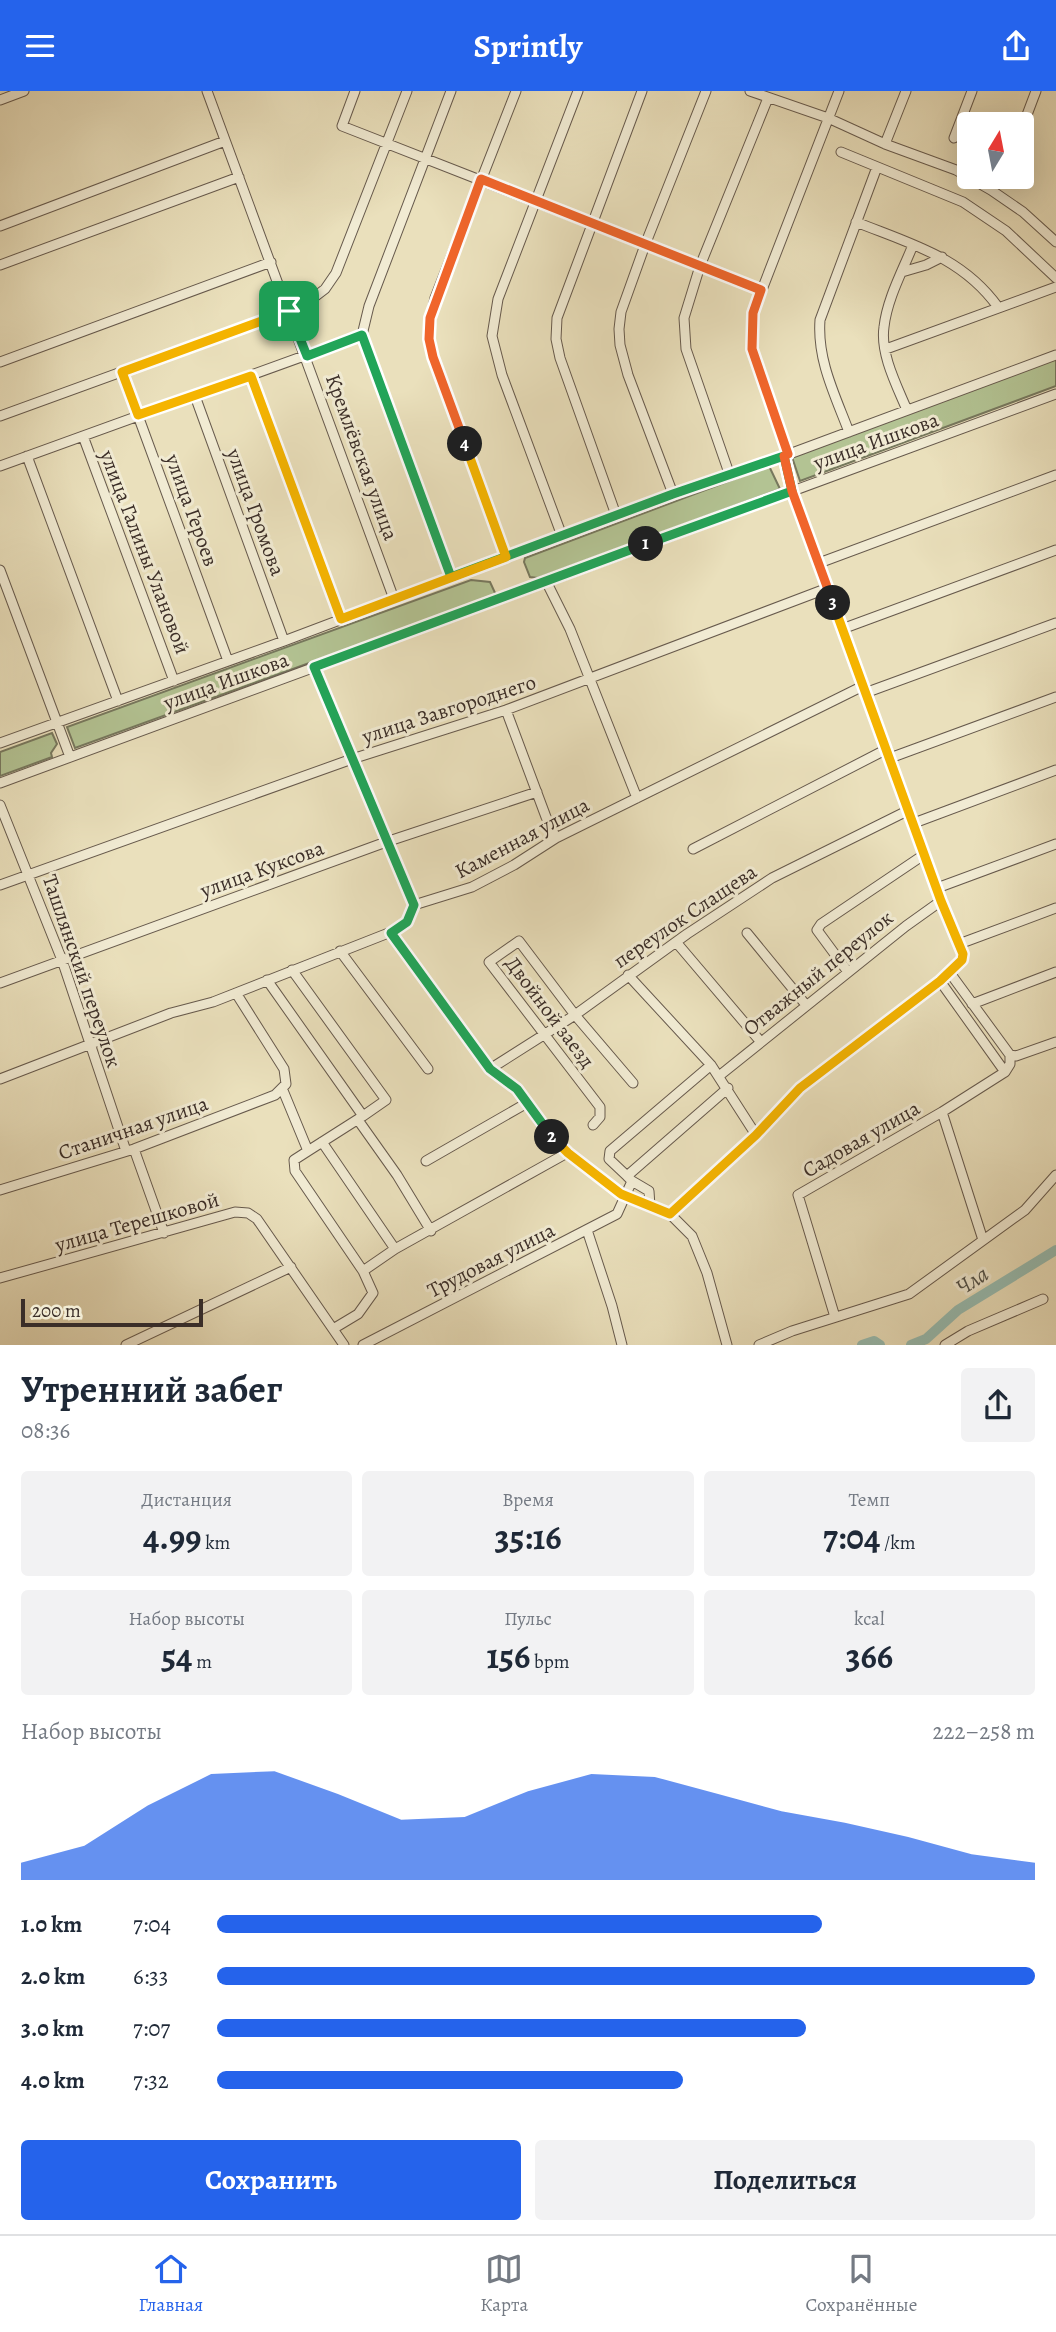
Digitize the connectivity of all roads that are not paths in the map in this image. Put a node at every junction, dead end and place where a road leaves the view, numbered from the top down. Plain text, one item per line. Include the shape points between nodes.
1 (24, 91) edge
2 (207, 91) edge
3 (355, 91) edge
4 (407, 91) edge
5 (451, 91) edge
6 (516, 91) edge
7 (578, 91) edge
8 (642, 91) edge
9 (706, 91) edge
10 (750, 91) edge
11 (839, 91) edge
12 (906, 91) edge
13 (972, 91) edge
14 (1037, 91) edge
15 (768, 98) junction
16 (0, 100) edge
17 (1028, 112) edge
18 (828, 118) junction
19 (954, 138) dead end
20 (225, 141) junction
21 (886, 144) junction
22 (387, 145) junction
23 (841, 152) dead end
24 (425, 159) junction
25 (877, 167) junction
26 (239, 177) junction
27 (481, 179) junction
28 (537, 202) junction
29 (856, 222) junction
30 (591, 223) junction
31 (0, 226) edge
32 (1056, 243) edge
33 (645, 245) junction
34 (914, 245) junction
35 (942, 257) junction
36 (271, 262) junction
37 (0, 265) edge
38 (701, 267) junction
39 (902, 272) junction
40 (1056, 278) edge
41 (1056, 287) edge
42 (761, 290) junction
43 (999, 307) junction
44 (289, 311) junction
45 (362, 335) junction
46 (886, 349) junction
47 (1056, 355) edge
48 (307, 356) junction
49 (0, 362) edge
50 (122, 372) junction
51 (251, 376) junction
52 (1056, 394) edge
53 (195, 396) junction
54 (907, 410) junction
55 (138, 415) junction
56 (0, 416) edge
57 (849, 432) junction
58 (83, 436) junction
59 (786, 455) junction
60 (27, 456) junction
61 (0, 466) edge
62 (729, 473) junction
63 (1056, 475) edge
64 (792, 491) junction
65 (673, 494) junction
66 (616, 515) junction
67 (562, 535) junction
68 (1056, 550) edge
69 (506, 557) junction
70 (819, 563) junction
71 (0, 570) edge
72 (451, 577) junction
73 (545, 581) junction
74 (828, 588) junction
75 (394, 599) junction
76 (341, 619) junction
77 (1056, 623) edge
78 (842, 629) junction
79 (284, 641) junction
80 (228, 661) junction
81 (314, 667) junction
82 (591, 679) junction
83 (174, 681) junction
84 (864, 690) junction
85 (1056, 697) edge
86 (118, 701) junction
87 (506, 710) junction
88 (55, 722) junction
89 (0, 743) edge
90 (888, 753) junction
91 (70, 757) junction
92 (352, 759) junction
93 (1056, 770) edge
94 (0, 783) edge
95 (537, 792) junction
96 (637, 799) junction
97 (0, 805) edge
98 (909, 810) junction
99 (914, 823) junction
100 (556, 838) junction
101 (386, 842) junction
102 (1056, 844) edge
103 (693, 849) dead end
104 (925, 854) junction
105 (30, 874) junction
106 (0, 885) edge
107 (937, 888) junction
108 (941, 901) junction
109 (414, 905) junction
110 (1056, 908) edge
111 (391, 933) junction
112 (747, 933) dead end
113 (676, 942) junction
114 (960, 947) junction
115 (340, 951) junction
116 (62, 960) junction
117 (292, 970) junction
118 (848, 972) junction
119 (1056, 972) edge
120 (950, 973) junction
121 (628, 975) junction
122 (267, 980) junction
123 (940, 981) junction
124 (0, 983) edge
125 (236, 993) junction
126 (972, 1004) junction
127 (806, 1005) junction
128 (575, 1015) junction
129 (544, 1035) junction
130 (760, 1041) junction
131 (1056, 1042) edge
132 (89, 1046) junction
133 (1010, 1055) junction
134 (711, 1065) junction
135 (428, 1069) dead end
136 (490, 1069) junction
137 (1005, 1072) junction
138 (719, 1076) junction
139 (0, 1079) edge
140 (633, 1083) dead end
141 (728, 1088) junction
142 (279, 1091) junction
143 (527, 1103) junction
144 (942, 1112) junction
145 (360, 1118) junction
146 (593, 1125) dead end
147 (756, 1135) junction
148 (322, 1142) junction
149 (130, 1150) junction
150 (308, 1151) junction
151 (568, 1153) junction
152 (426, 1161) dead end
153 (1056, 1175) edge
154 (629, 1178) junction
155 (0, 1190) edge
156 (626, 1197) junction
157 (650, 1206) junction
158 (670, 1214) junction
159 (587, 1230) junction
160 (431, 1231) junction
161 (164, 1233) junction
162 (983, 1240) junction
163 (395, 1249) junction
164 (291, 1267) junction
165 (363, 1271) junction
166 (0, 1278) edge
167 (1043, 1299) dead end
168 (835, 1317) junction
169 (333, 1329) junction
170 (126, 1345) edge
171 (344, 1345) edge
172 (363, 1345) edge
173 (622, 1345) edge
174 (727, 1345) edge
175 (759, 1345) edge
176 (945, 1345) edge

1 - 16 street
2 - 20 street, Кремлёвская улица
3 - 22 street via 342,126
4 - 22 street
5 - 24 street
6 - 27 street
7 - 28 street
8 - 30 street
9 - 33 street
10 - 15 street
11 - 18 street
12 - 21 street
13 - 19 street
14 - 17 street
15 - 18 street
15 - 38 street
18 - 21 street
18 - 42 street
20 - 26 street, Кремлёвская улица
20 - 31 street
21 - 32 street via 956,170 991,190 1024,212
22 - 24 street
22 - 44 street via 335,273 325,289
23 - 25 street
24 - 27 street
24 - 45 street
25 - 29 street
25 - 40 street via 963,202 1015,238
26 - 36 street, Кремлёвская улица
26 - 37 street
27 - 28 street
27 - 69 street via 435,298 429,339
28 - 30 street
28 - 67 street via 498,299 492,336 502,375
29 - 34 street
29 - 57 street via 824,305 818,338
30 - 33 street
30 - 66 street via 561,301 556,339
33 - 38 street
33 - 65 street via 621,313 620,345
34 - 35 street
34 - 39 street
35 - 39 street
35 - 43 street via 975,280
36 - 44 street, Кремлёвская улица
36 - 49 street
38 - 42 street
38 - 62 street via 688,300 683,333
39 - 46 street via 883,329
41 - 43 street
42 - 59 street via 753,313 752,349
43 - 46 street
44 - 48 street, Кремлёвская улица
44 - 50 street
45 - 48 street
45 - 72 street
46 - 54 street
47 - 54 street, улица Ишкова
48 - 51 street
48 - 75 street, Кремлёвская улица
50 - 55 street, улица Героев
50 - 56 street
51 - 53 street
51 - 76 street
52 - 64 street, улица Ишкова
53 - 55 street
53 - 79 street, улица Громова
54 - 57 street, улица Ишкова
55 - 58 street
55 - 80 street, улица Героев
57 - 59 street, улица Ишкова
58 - 60 street
58 - 83 street, улица Галины Улановой
59 - 62 street, улица Ишкова
59 - 64 street
60 - 61 street
60 - 86 street
62 - 65 street, улица Ишкова
63 - 70 street
64 - 70 street
64 - 73 street, улица Ишкова
65 - 66 street, улица Ишкова
66 - 67 street, улица Ишкова
67 - 69 street, улица Ишкова
68 - 78 street
69 - 72 street, улица Ишкова
70 - 74 street
71 - 88 street
72 - 75 street, улица Ишкова
73 - 81 street, улица Ишкова
73 - 82 street
74 - 78 street
74 - 82 street, улица Завгороднего
75 - 76 street, улица Ишкова
76 - 79 street, улица Ишкова
77 - 84 street, Каменная улица
78 - 84 street
79 - 80 street, улица Ишкова
80 - 83 street, улица Ишкова
81 - 91 street, улица Ишкова
81 - 92 street
82 - 87 street, улица Завгороднего
82 - 96 street
83 - 86 street, улица Ишкова
84 - 90 street
84 - 96 street, Каменная улица
85 - 90 street
86 - 88 street, улица Ишкова
87 - 92 street, улица Завгороднего
87 - 95 street
88 - 89 street, улица Ишкова
88 - 91 street
90 - 98 street
90 - 103 street
91 - 94 street, улица Ишкова
92 - 101 street
92 - 105 street, улица Завгороднего
93 - 99 street
95 - 100 street
95 - 101 street, улица Куксова
96 - 100 street, Каменная улица
97 - 105 street, Ташлянский переулок
98 - 99 street
98 - 113 street, переулок Слащева via 772,879
99 - 104 street
100 - 109 street, Каменная улица via 472,887
101 - 109 street
101 - 116 street, улица Куксова
102 - 107 street
104 - 107 street
104 - 118 street via 817,930
105 - 106 street, улица Завгороднего
105 - 116 street, Ташлянский переулок
107 - 108 street
108 - 114 street
108 - 118 street, Отважный переулок
109 - 111 street via 407,922
110 - 114 street
111 - 115 street
111 - 136 street
112 - 127 street
113 - 121 street, переулок Слащева
113 - 130 street
114 - 120 street via 962,960
115 - 117 street
115 - 135 street
116 - 124 street, улица Куксова
116 - 132 street, Ташлянский переулок
117 - 122 street
117 - 145 street via 386,1100
118 - 127 street, Отважный переулок
119 - 126 street
120 - 123 street
120 - 126 street
121 - 128 street, переулок Слащева
121 - 134 street
122 - 125 street
122 - 145 street
123 - 137 street
123 - 147 street via 800,1088
125 - 132 street
125 - 142 street via 284,1069 286,1084
126 - 133 street
127 - 130 street, Отважный переулок
128 - 129 street, переулок Слащева
128 - 129 street, Двойной заезд via 519,941 489,962
128 - 140 street, Двойной заезд
129 - 136 street, переулок Слащева
129 - 146 street, Двойной заезд via 600,1107 600,1117
130 - 138 street, Отважный переулок
131 - 133 street
132 - 139 street
132 - 149 street, Ташлянский переулок
133 - 137 street
134 - 138 street
134 - 154 street via 610,1151 609,1159
136 - 143 street via 517,1089
137 - 144 street, Садовая улица
138 - 141 street
141 - 147 street
141 - 154 street
142 - 149 street, Станичная улица
142 - 150 street
143 - 151 street
143 - 152 street
144 - 162 street, Садовая улица
144 - 168 street, Садовая улица via 798,1195
145 - 148 street
145 - 160 street
147 - 158 street
148 - 150 street
148 - 163 street
149 - 155 street, Станичная улица
149 - 161 street, Ташлянский переулок
150 - 165 street via 294,1160 295,1171
151 - 156 street
151 - 160 street
153 - 162 street via 1025,1210
154 - 156 street
154 - 157 street via 649,1191
156 - 157 street
156 - 159 street, Трудовая улица via 617,1214
157 - 158 street
158 - 174 street via 692,1236
159 - 172 street, Трудовая улица
159 - 173 street
160 - 163 street
161 - 164 street, улица Терешковой via 235,1212 248,1213
161 - 166 street, улица Терешковой
162 - 168 street via 909,1294
163 - 165 street
164 - 169 street, улица Терешковой
164 - 170 street
165 - 169 street via 373,1293 358,1314
167 - 176 street
168 - 175 street
169 - 171 street, улица Терешковой

